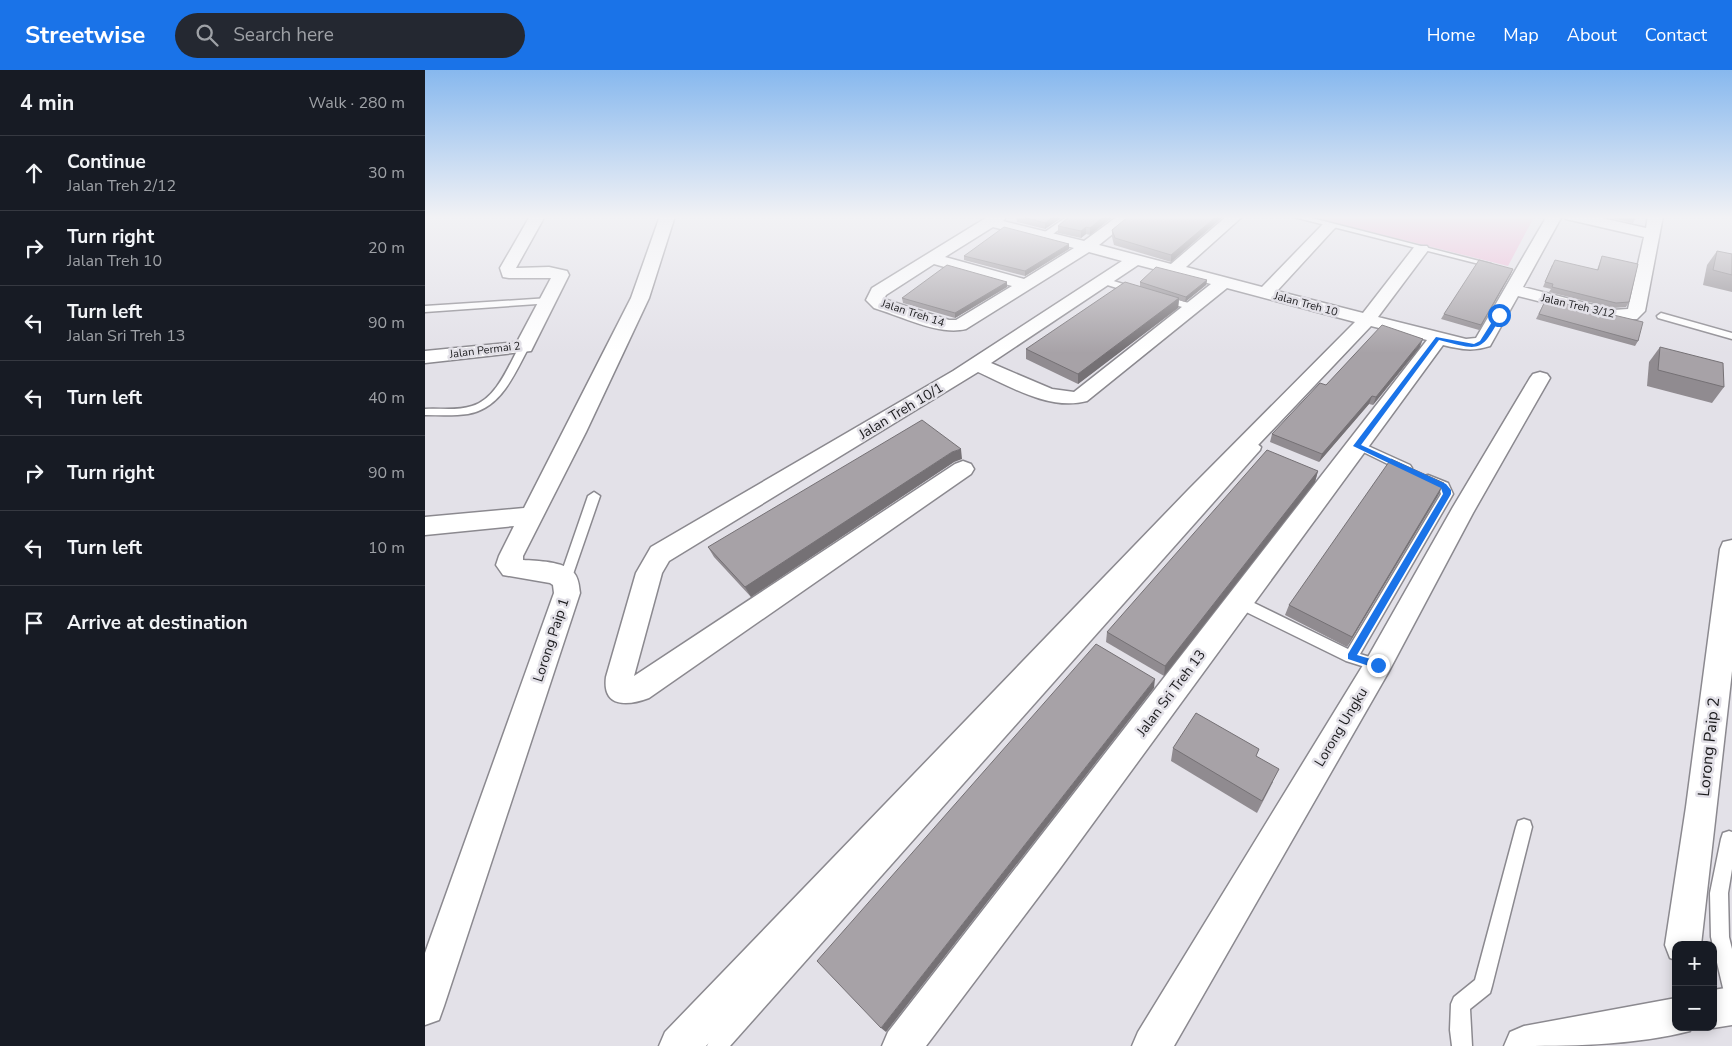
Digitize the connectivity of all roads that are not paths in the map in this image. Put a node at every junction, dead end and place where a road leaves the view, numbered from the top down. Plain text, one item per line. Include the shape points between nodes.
1 (512, 262) edge
2 (652, 262) edge
3 (928, 262) edge
4 (941, 262) edge
5 (1063, 262) edge
6 (1132, 262) edge
7 (1145, 262) edge
8 (1182, 262) edge
9 (1295, 262) edge
10 (1411, 262) edge
11 (1476, 262) edge
12 (1529, 262) edge
13 (1647, 262) edge
14 (1487, 264) edge
15 (1173, 269) junction
16 (1105, 281) junction
17 (1224, 282) junction
18 (1025, 284) junction
19 (1513, 290) junction
20 (1266, 293) junction
21 (549, 301) junction
22 (1192, 307) junction
23 (425, 309) edge
24 (1661, 316) dead end
25 (1367, 320) junction
26 (1732, 336) edge
27 (1438, 338) junction
28 (524, 347) junction
29 (425, 356) edge
30 (979, 365) junction
31 (1540, 378) dead end
32 (425, 412) edge
33 (1357, 446) junction
34 (1259, 448) junction
35 (963, 470) dead end
36 (595, 496) dead end
37 (530, 516) junction
38 (425, 526) edge
39 (1732, 549) edge
40 (565, 580) junction
41 (1239, 602) junction
42 (1084, 638) junction
43 (1100, 648) edge
44 (1364, 661) junction
45 (1524, 827) dead end
46 (1729, 840) dead end
47 (1684, 941) edge
48 (1732, 988) edge
49 (425, 1006) edge
50 (1732, 1006) edge
51 (1717, 1009) edge
52 (1672, 1014) edge
53 (679, 1046) edge
54 (717, 1046) edge
55 (902, 1046) edge
56 (1152, 1046) edge
57 (1463, 1046) edge
58 (1524, 1046) edge

1 - 21 street, Jalan Permai 2 via 509,273 549,272 561,276
2 - 37 street, Lorong Paip 1 via 640,298
3 - 18 street, Jalan Treh 14 via 878,292 875,300 948,326 960,325
4 - 18 street
5 - 18 street
6 - 16 street, Jalan Treh 10/1
7 - 15 street, Jalan Treh 10
8 - 15 street
9 - 20 street
10 - 25 street
11 - 14 lane
12 - 19 street
13 - 19 street, Jalan Treh 3/12 via 1636,311 1631,315 1613,315
15 - 17 street, Jalan Treh 10
16 - 22 lane
16 - 30 street, Jalan Treh 10/1
17 - 20 street, Jalan Treh 10
17 - 22 street
19 - 27 street, Jalan Treh 10 via 1483,342 1466,346
20 - 25 street, Jalan Treh 10
21 - 23 lane
21 - 28 street, Jalan Permai 2
22 - 30 street via 1074,400 1057,398
24 - 26 lane
25 - 27 street, Jalan Treh 10
25 - 34 street
27 - 33 street, Jalan Sri Treh 13
28 - 29 street, Jalan Permai 2
28 - 32 lane via 494,397 480,407
30 - 35 street, Jalan Treh 10/1 via 660,554 649,573 619,687 623,691 639,689
31 - 44 street, Lorong Ungku via 1461,514
33 - 41 street, Jalan Sri Treh 13 via 1324,474
33 - 44 lane via 1444,486 1447,494
34 - 42 lane
34 - 53 street
36 - 40 lane
37 - 38 street
37 - 40 street, Lorong Paip 1 via 509,565 520,571 558,575
39 - 47 street, Lorong Paip 2
40 - 49 street, Lorong Paip 1 via 567,593 562,609
41 - 44 lane
41 - 55 street, Jalan Sri Treh 13 via 1169,688 1046,859
42 - 43 lane
42 - 54 lane
44 - 56 street, Lorong Ungku
45 - 57 lane via 1483,986 1461,1004
46 - 48 lane via 1719,893 1720,937
50 - 51 street
52 - 58 street

